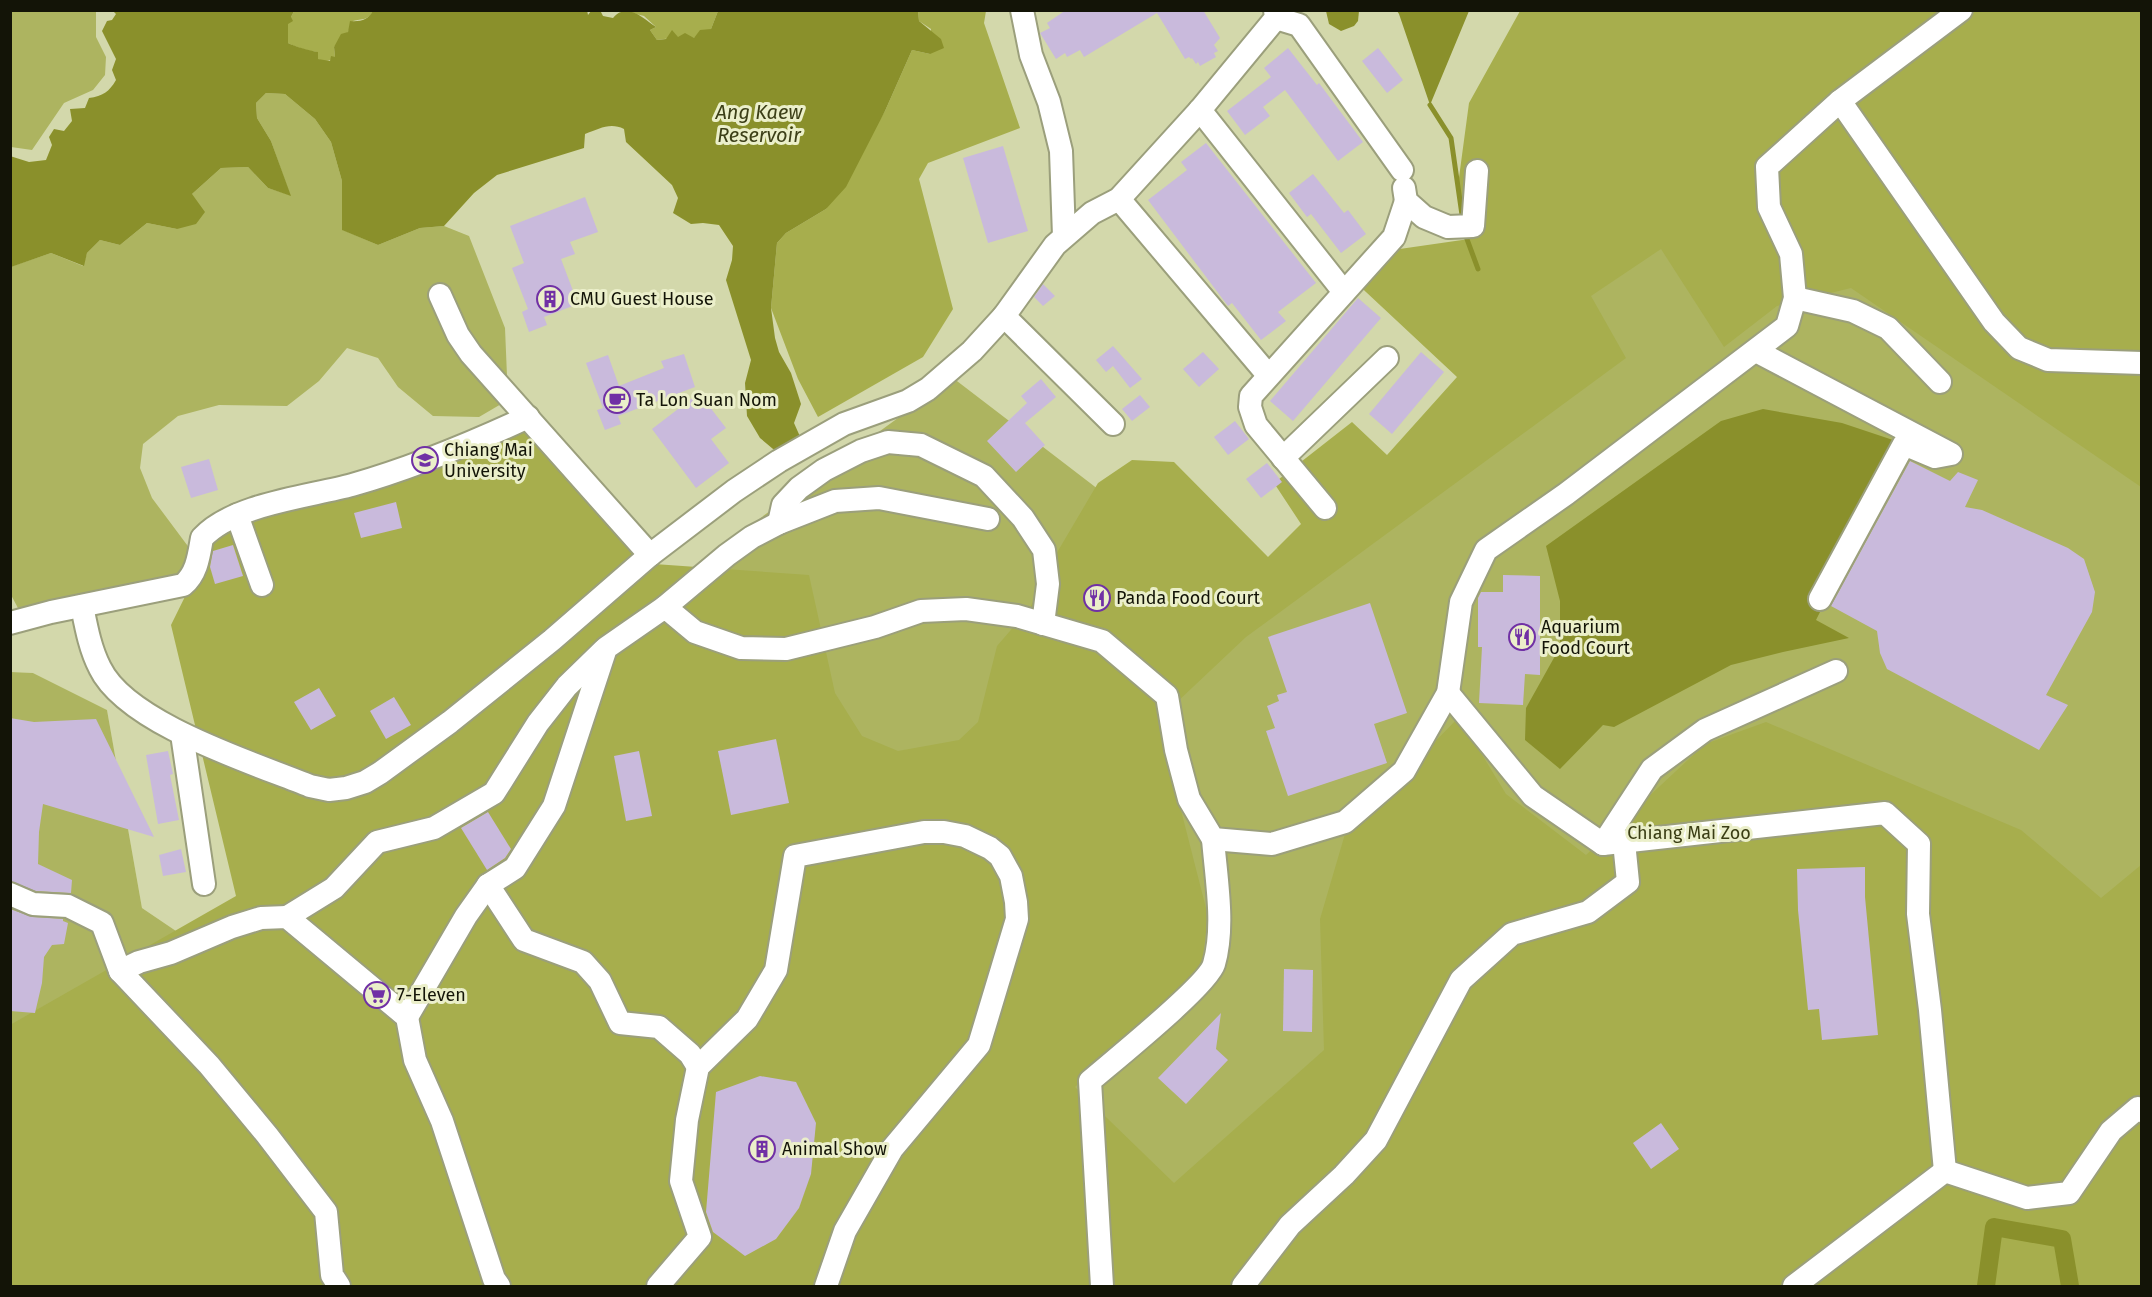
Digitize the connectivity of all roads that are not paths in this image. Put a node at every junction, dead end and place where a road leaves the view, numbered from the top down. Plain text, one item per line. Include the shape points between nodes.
1 (1022, 10) edge
2 (1961, 10) edge
3 (1276, 14) edge
4 (1840, 101) junction
5 (1200, 110) junction
6 (1477, 171) dead end
7 (1119, 199) junction
8 (1406, 201) junction
9 (1064, 236) junction
10 (1344, 292) junction
11 (440, 295) dead end
12 (1795, 298) junction
13 (1004, 316) junction
14 (1756, 351) junction
15 (1387, 358) dead end
16 (2142, 363) edge
17 (1268, 375) junction
18 (1940, 382) dead end
19 (528, 417) junction
20 (1113, 424) dead end
21 (1283, 458) junction
22 (1325, 508) dead end
23 (237, 515) junction
24 (988, 519) dead end
25 (779, 523) junction
26 (650, 555) junction
27 (262, 585) dead end
28 (1820, 599) dead end
29 (82, 606) junction
30 (665, 607) junction
31 (10, 623) edge
32 (1043, 624) junction
33 (606, 648) junction
34 (1836, 671) dead end
35 (1448, 693) junction
36 (182, 734) junction
37 (1213, 839) junction
38 (1614, 843) junction
39 (204, 884) dead end
40 (488, 885) junction
41 (10, 894) edge
42 (33, 904) junction
43 (10, 911) edge
44 (287, 917) junction
45 (120, 971) junction
46 (407, 1017) junction
47 (698, 1067) junction
48 (2142, 1112) edge
49 (1945, 1170) junction
50 (339, 1287) edge
51 (499, 1287) edge
52 (658, 1287) edge
53 (826, 1287) edge
54 (1102, 1287) edge
55 (1243, 1287) edge
56 (1794, 1287) edge

1 - 9 street via 1031,55 1050,102 1061,151
2 - 4 street
3 - 5 street
3 - 8 street via 1299,25 1402,166
4 - 12 street via 1767,167 1769,207 1791,254
4 - 16 street via 1994,322 2019,348 2048,360
5 - 7 street
5 - 10 street
6 - 8 street via 1473,226 1448,227 1425,217
7 - 9 street via 1092,213
7 - 17 street
8 - 10 street via 1394,237
9 - 13 street
10 - 17 street
11 - 19 street via 465,345
12 - 14 street via 1787,326
12 - 18 street via 1853,311 1888,328
13 - 20 street
13 - 26 street via 972,351 928,389 908,401 844,424 779,461
14 - 28 street via 1950,454 1935,457 1904,444
14 - 35 street via 1486,550 1461,602
15 - 21 street
17 - 21 street via 1251,396 1250,407 1256,425
19 - 23 street via 352,485
19 - 26 street
21 - 22 street
23 - 27 street
23 - 29 street via 219,523 202,538 199,559 183,585
24 - 25 street via 879,498 835,501
25 - 30 street via 727,555
25 - 32 street via 783,505 824,470 888,442 921,446 984,476 1023,518 1044,550 1048,584
26 - 36 street via 450,722 365,782 329,790 310,786
29 - 31 street
29 - 36 street via 100,669 111,684 149,715
30 - 32 street via 695,633 741,648 786,649 921,611 966,609
30 - 33 street
32 - 37 street via 1102,641 1167,696 1189,799
33 - 40 street via 554,806 515,867
33 - 44 street via 567,686 538,723 494,793 434,828 377,842 334,888
34 - 38 street via 1706,730 1652,769
35 - 37 street via 1404,771 1345,822 1272,844
35 - 38 street via 1533,796
36 - 39 street
37 - 54 street via 1220,938 1213,967 1192,992 1090,1081
38 - 49 street via 1885,813 1919,844 1918,914
38 - 55 street via 1628,882 1588,912 1512,934 1461,980 1376,1140 1290,1225
40 - 46 street
40 - 47 street via 524,940 583,962 600,981 620,1023 659,1027 690,1054
41 - 42 street
42 - 43 street
42 - 45 street via 68,906 102,923
44 - 45 street via 261,918 232,927
44 - 46 street
45 - 50 street via 209,1065 326,1212 332,1275
46 - 51 street via 415,1060 442,1121 472,1218
47 - 52 street via 687,1120 681,1181 700,1237
47 - 53 street via 747,1019 776,970 795,856 924,832 944,832 965,836 1000,856 1011,876 1017,919 979,1045 892,1149 845,1231
48 - 49 street via 2138,1108 2111,1131 2069,1193 2027,1198
49 - 56 street

